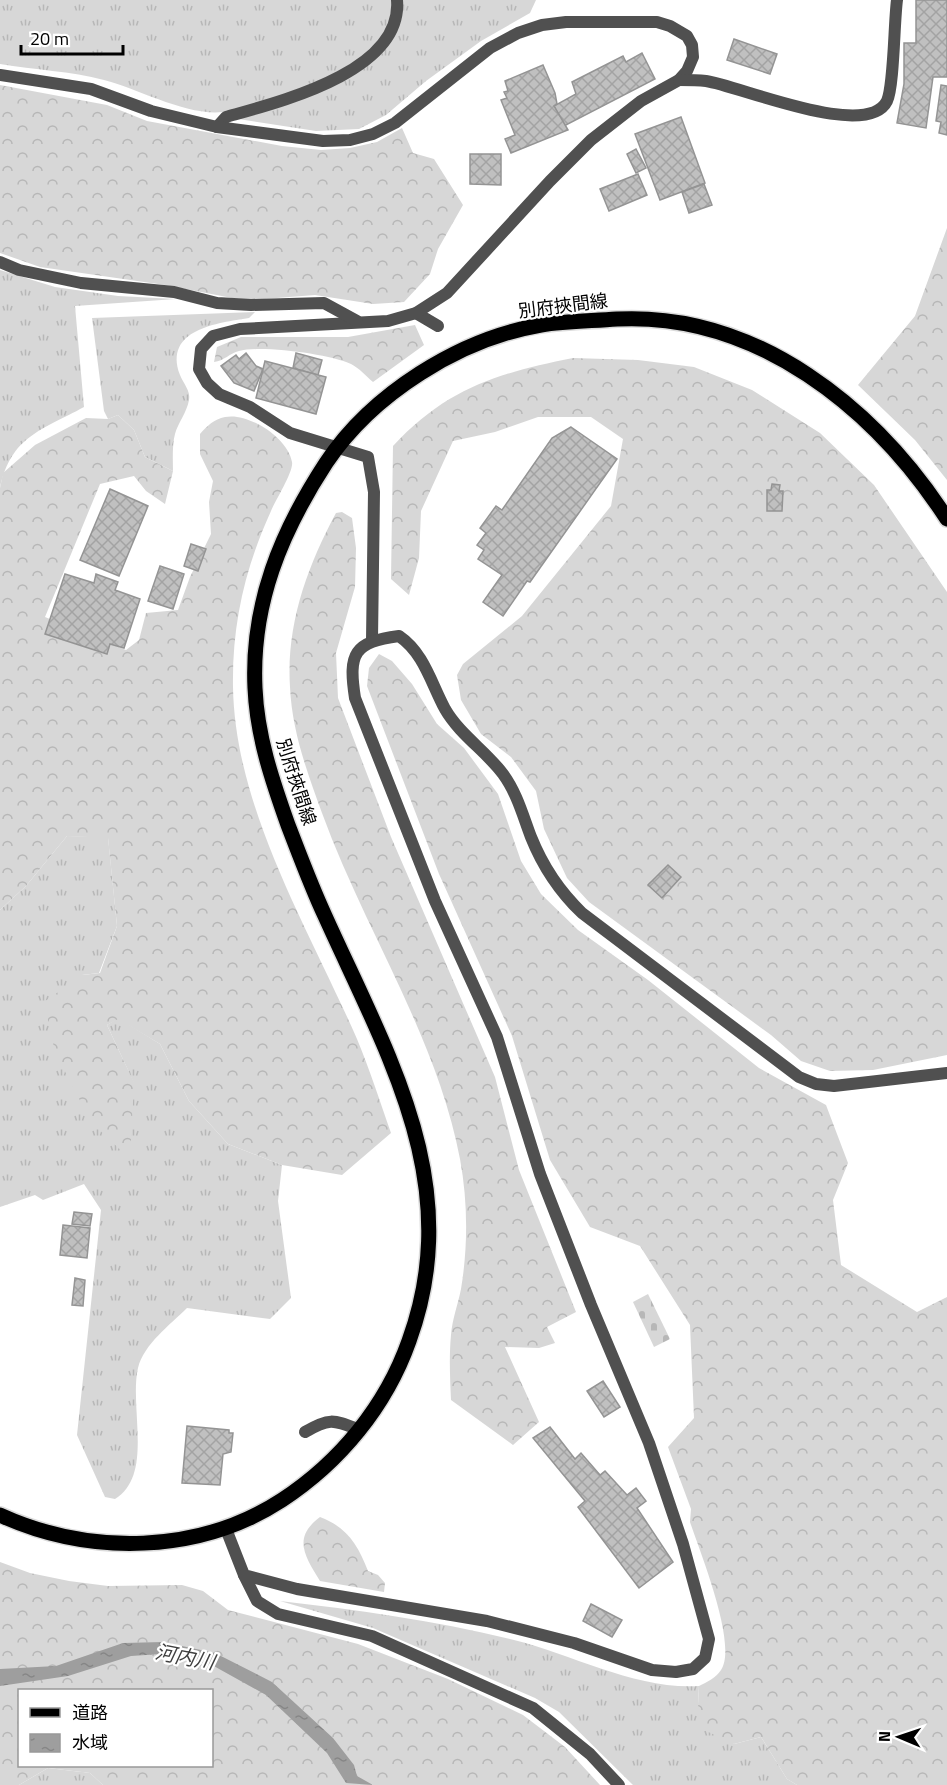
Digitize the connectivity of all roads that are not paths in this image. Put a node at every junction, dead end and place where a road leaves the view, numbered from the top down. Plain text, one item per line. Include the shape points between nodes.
1 (396, 0) edge
2 (897, 0) edge
3 (0, 75) edge
4 (679, 80) junction
5 (217, 127) junction
6 (0, 262) edge
7 (416, 313) junction
8 (357, 321) junction
9 (438, 326) dead end
10 (338, 446) junction
11 (947, 519) edge
12 (372, 640) junction
13 (947, 1072) edge
14 (360, 1430) junction
15 (305, 1432) dead end
16 (0, 1515) edge
17 (226, 1530) junction
18 (243, 1575) junction
19 (619, 1785) edge

1 - 5 street via 395,26 363,62 328,83 226,117
2 - 4 street via 889,92 883,107 866,116 759,98 708,81
3 - 5 street via 91,88 151,111
4 - 5 street via 693,57 692,45 687,36 670,26 631,20 566,22 518,33 490,48 395,123 373,134 323,141
4 - 7 street via 641,102 591,140 447,293
6 - 8 street via 81,283 174,292 217,303 324,303
7 - 8 street via 388,321
7 - 9 street
8 - 10 street via 240,329 213,336 201,349 199,369 219,394 250,407 290,433
10 - 11 main road, 別府挾間線 via 381,403 426,370 485,340 512,331 568,322 662,321 760,348 827,386 883,437
10 - 12 street via 369,457 374,492
10 - 14 main road, 別府挾間線 via 286,531 271,569 260,609 255,688 258,726 279,800 322,912 401,1084 424,1166 430,1244 426,1284 403,1359
12 - 13 street via 399,636 411,644 446,710 503,774 519,801 548,874 564,895 582,913 799,1077 834,1086
12 - 18 street via 355,654 351,674 355,698 435,901 497,1037 540,1174 649,1443 709,1639 705,1658 693,1669 652,1670 487,1621 297,1589
14 - 15 street via 334,1420 323,1421
14 - 17 main road, 別府挾間線 via 299,1489
16 - 17 main road, 別府挾間線 via 42,1531 111,1543 188,1538
17 - 18 street
18 - 19 street via 257,1601 278,1614 372,1636 533,1708 590,1754

